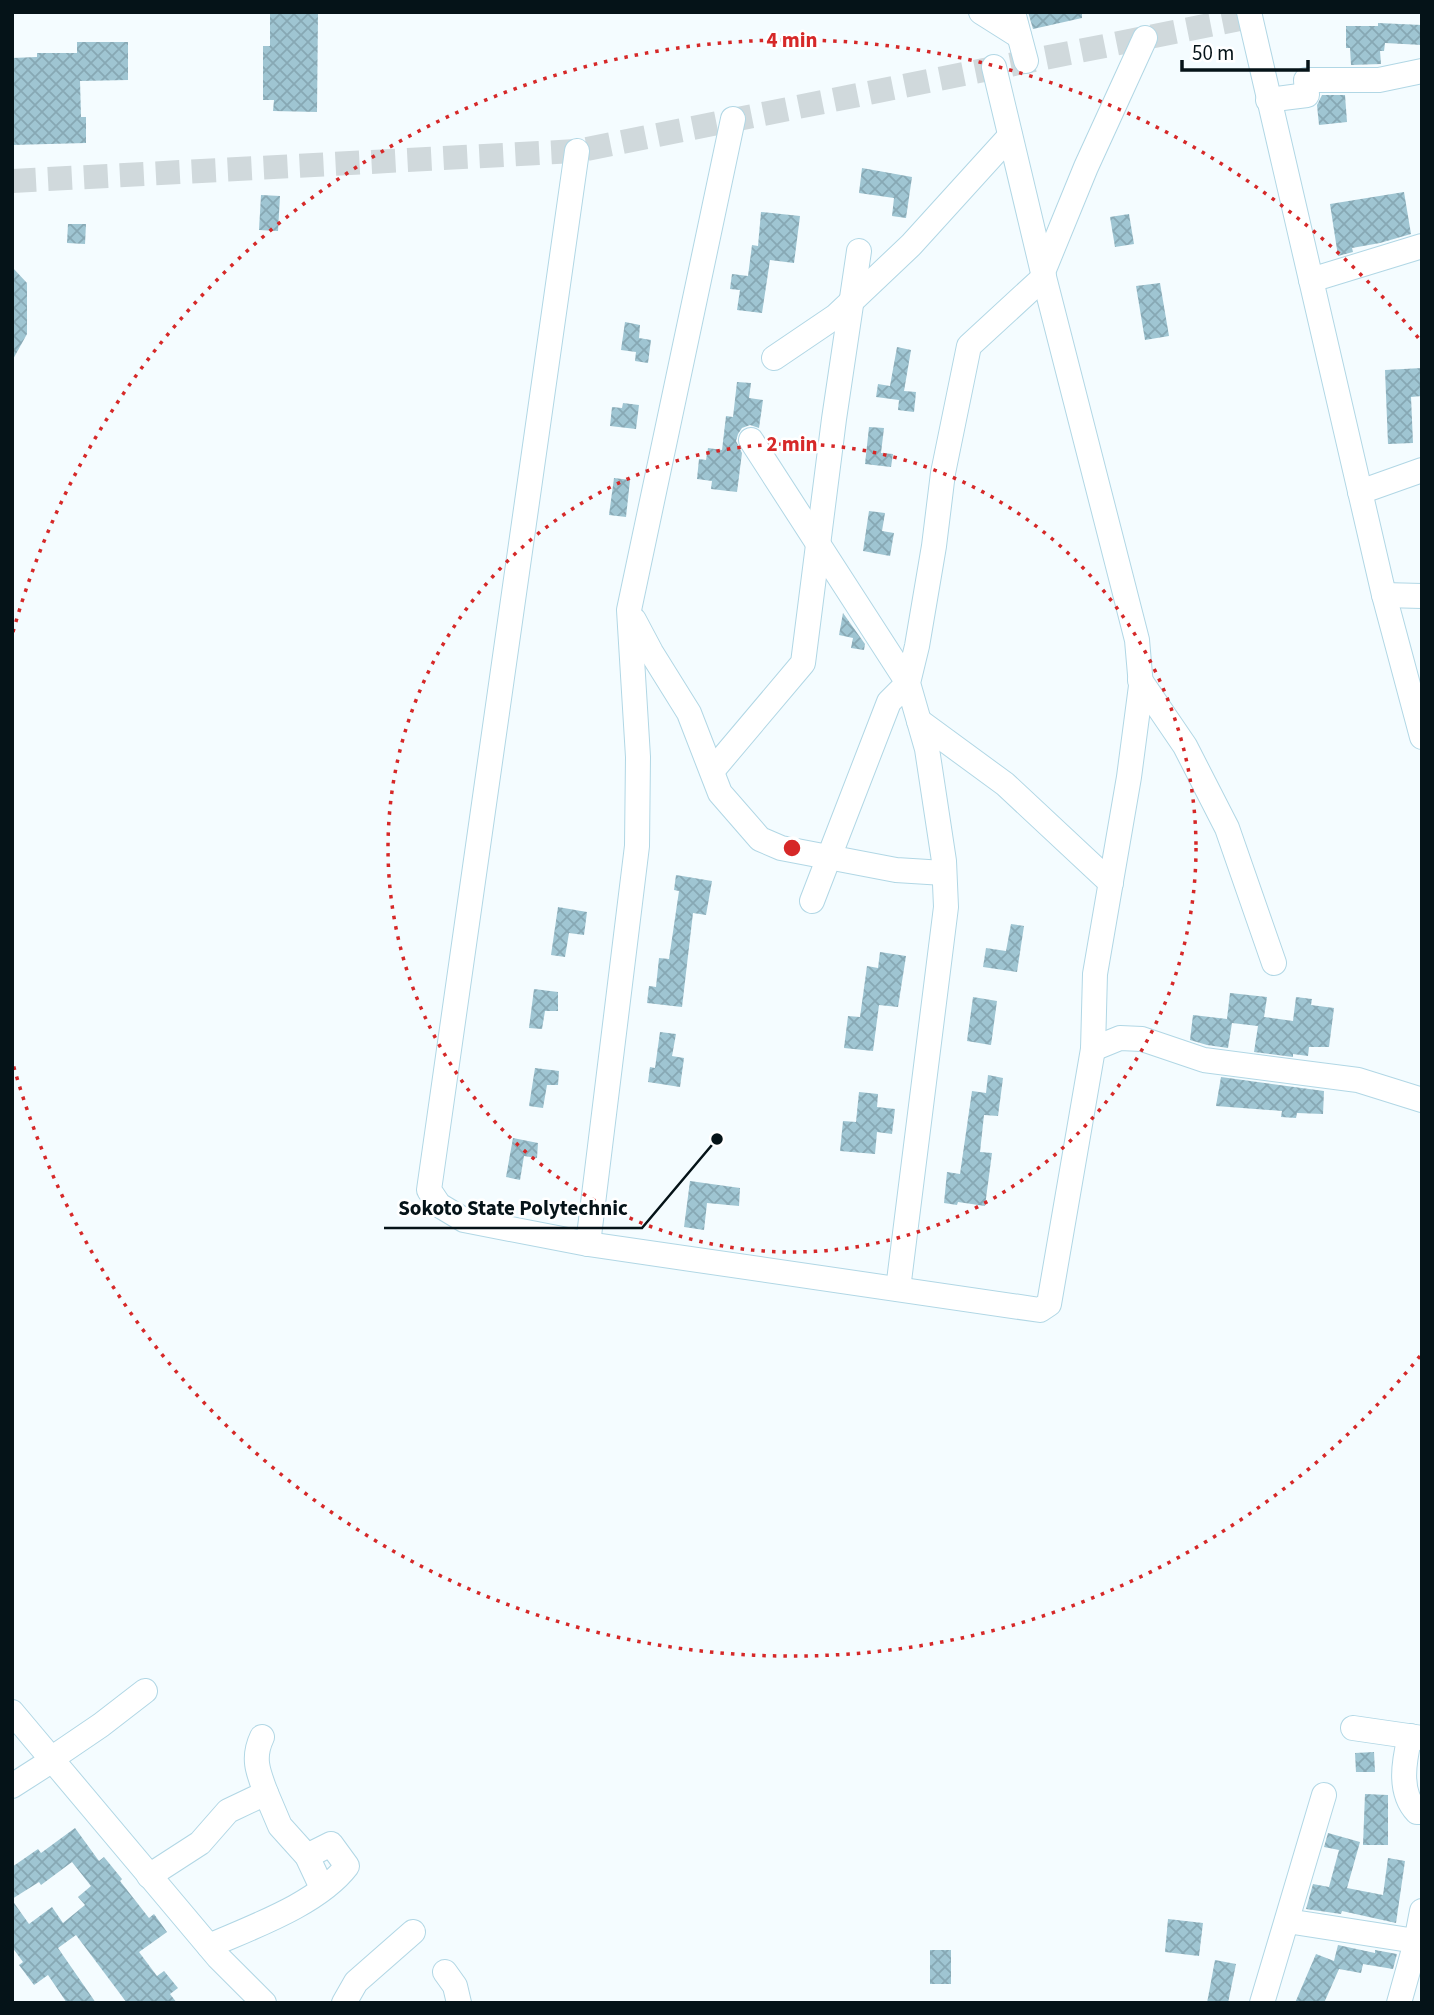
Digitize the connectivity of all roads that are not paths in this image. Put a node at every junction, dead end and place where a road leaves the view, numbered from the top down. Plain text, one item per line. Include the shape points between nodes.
1 (981, 12) edge
2 (1249, 12) edge
3 (1016, 24) edge
4 (1145, 38) dead end
5 (1026, 61) dead end
6 (994, 67) dead end
7 (1422, 71) edge
8 (1268, 100) junction
9 (733, 119) dead end
10 (1010, 136) junction
11 (577, 150) dead end
12 (1422, 246) edge
13 (859, 251) dead end
14 (1043, 274) junction
15 (1311, 280) junction
16 (852, 302) junction
17 (774, 358) dead end
18 (751, 440) dead end
19 (1422, 470) edge
20 (1360, 492) junction
21 (820, 544) junction
22 (1384, 595) junction
23 (1422, 597) edge
24 (629, 610) junction
25 (1140, 680) junction
26 (908, 683) junction
27 (919, 721) junction
28 (1422, 737) edge
29 (712, 771) junction
30 (829, 857) junction
31 (944, 873) junction
32 (1111, 883) junction
33 (812, 901) dead end
34 (1274, 962) dead end
35 (1093, 1049) junction
36 (1422, 1100) edge
37 (588, 1244) junction
38 (898, 1289) junction
39 (145, 1691) dead end
40 (12, 1712) edge
41 (1353, 1728) dead end
42 (262, 1737) dead end
43 (1416, 1737) edge
44 (51, 1759) junction
45 (12, 1786) edge
46 (266, 1793) junction
47 (1324, 1795) dead end
48 (1422, 1812) edge
49 (149, 1875) junction
50 (1422, 1910) edge
51 (1287, 1921) junction
52 (413, 1932) dead end
53 (1419, 1942) edge
54 (209, 1946) junction
55 (445, 1972) dead end
56 (264, 2003) edge
57 (344, 2003) edge
58 (459, 2003) edge
59 (1262, 2003) edge
60 (1399, 2003) edge

1 - 3 street
2 - 8 street
3 - 5 street
4 - 14 street
6 - 10 street
7 - 8 street via 1379,80 1306,80 1307,94
8 - 15 street
9 - 24 street
10 - 14 street
10 - 16 street
11 - 37 street via 429,1189 439,1205 464,1220
12 - 15 street
13 - 16 street
14 - 25 street via 1137,640
14 - 26 street via 969,346
15 - 20 street
16 - 17 street
16 - 21 street
18 - 21 street
19 - 20 street
20 - 22 street
21 - 26 street
21 - 29 street via 803,663
22 - 23 street
22 - 28 street
24 - 29 street via 689,713
24 - 37 street via 638,757 637,846
25 - 32 street
25 - 34 street via 1185,746 1227,828
26 - 27 street
26 - 30 street via 889,702
27 - 31 street
27 - 32 street via 1005,784
29 - 30 street via 720,793 760,839 780,848
30 - 31 street via 895,870
30 - 33 street
31 - 38 street via 946,907
32 - 35 street via 1096,974
35 - 36 street via 1120,1038 1143,1039 1204,1060 1358,1080
35 - 38 street via 1049,1304 1040,1310
37 - 38 street
39 - 44 street
40 - 44 street
41 - 43 street
42 - 46 street via 256,1751
43 - 48 street via 1404,1760 1406,1791 1408,1802
44 - 45 street
44 - 49 street
46 - 49 street via 228,1811 200,1843
46 - 54 street via 281,1826 307,1856 322,1888
47 - 51 street
49 - 54 street
50 - 53 street
51 - 53 street
51 - 59 street
52 - 57 street via 356,1982
53 - 60 street
54 - 56 street
55 - 58 street

